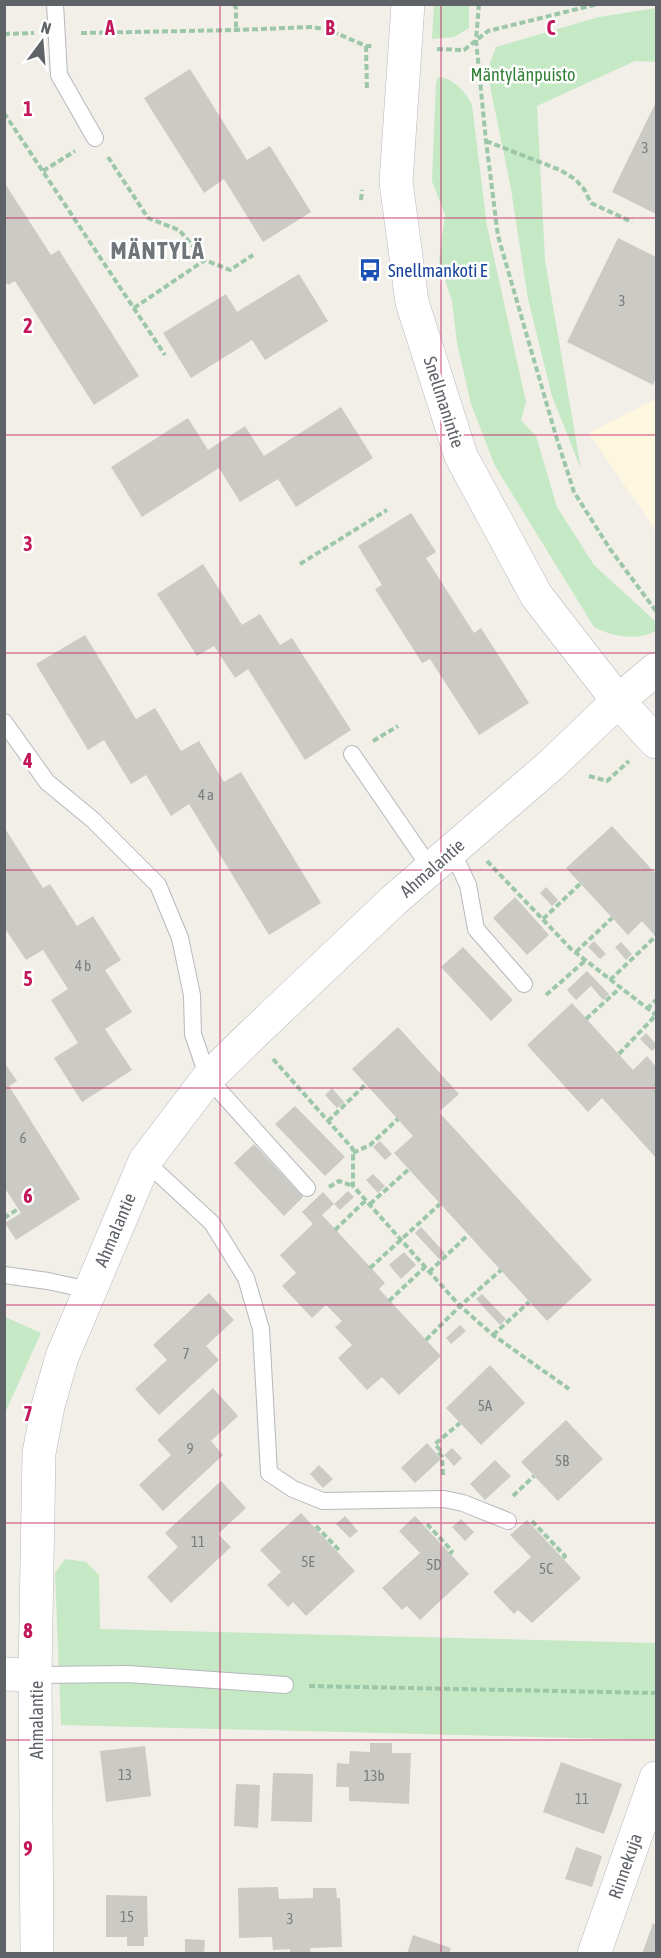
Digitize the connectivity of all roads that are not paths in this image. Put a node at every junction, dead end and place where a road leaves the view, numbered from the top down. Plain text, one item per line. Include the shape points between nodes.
1 (55, 4) edge
2 (408, 4) edge
3 (95, 138) road end
4 (657, 669) edge
5 (618, 700) junction
6 (4, 722) edge
7 (655, 740) edge
8 (352, 754) dead end
9 (449, 853) junction
10 (524, 984) road end
11 (208, 1078) junction
12 (145, 1161) junction
13 (307, 1188) dead end
14 (4, 1275) edge
15 (89, 1290) junction
16 (508, 1521) road end
17 (20, 1675) edge
18 (285, 1685) road end
19 (657, 1778) edge
20 (37, 1953) edge
21 (594, 1953) edge

1 - 3 lane via 59,75
2 - 5 street, Snellmanintie via 396,182 412,302 461,456 536,595
4 - 5 street, Ahmalantie
5 - 7 street, Snellmanintie
5 - 9 street, Ahmalantie via 551,765
6 - 11 lane via 47,782 93,820 158,885 180,938 192,995 193,1034
8 - 9 lane
9 - 10 lane via 468,885 476,929
9 - 11 street, Ahmalantie via 393,901
11 - 12 street, Ahmalantie
11 - 13 lane
12 - 15 street, Ahmalantie
12 - 16 lane via 212,1223 246,1278 261,1329 269,1473 293,1489 323,1501 444,1499
14 - 15 lane
15 - 17 street, Ahmalantie via 62,1357 39,1453
17 - 18 lane via 128,1674
17 - 20 street, Ahmalantie
19 - 21 street, Rinnekuja

